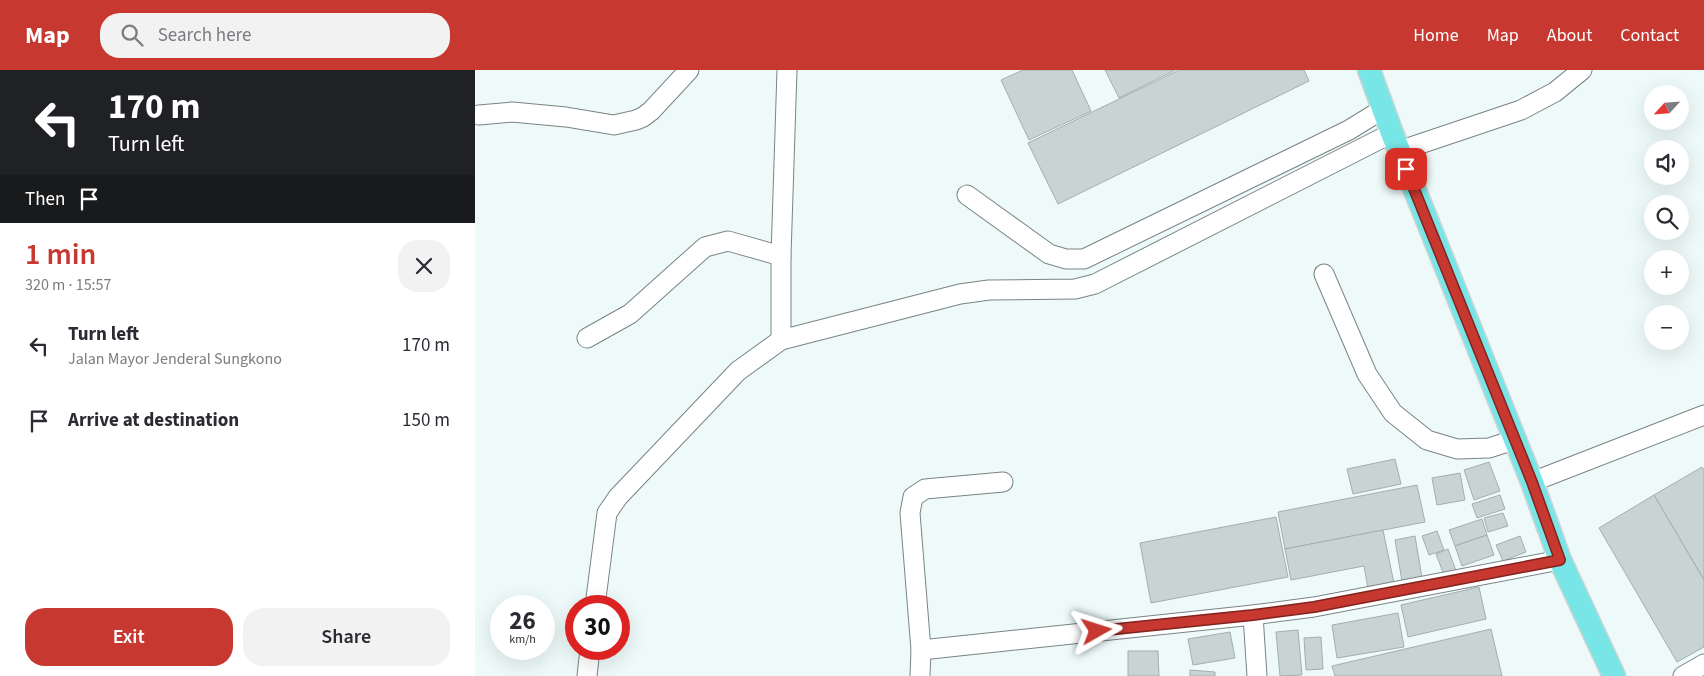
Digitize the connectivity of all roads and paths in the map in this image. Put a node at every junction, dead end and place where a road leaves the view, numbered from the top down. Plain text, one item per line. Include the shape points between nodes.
1 (689, 70) edge
2 (787, 70) edge
3 (1369, 70) edge
4 (1582, 70) edge
5 (1383, 109) junction
6 (479, 115) dead end
7 (1395, 142) junction
8 (967, 195) dead end
9 (781, 256) junction
10 (1324, 274) dead end
11 (587, 338) dead end
12 (781, 340) junction
13 (1704, 415) edge
14 (1514, 440) junction
15 (1003, 482) dead end
16 (1532, 482) junction
17 (1560, 560) junction
18 (596, 595) edge
19 (1253, 615) junction
20 (921, 650) junction
21 (589, 660) edge
22 (1704, 664) edge
23 (587, 676) edge
24 (920, 676) edge
25 (1257, 676) edge
26 (1614, 676) edge
27 (1683, 676) edge

1 - 6 street via 643,118 614,125 512,112
2 - 9 street
3 - 5 main road
4 - 7 street via 1555,92 1521,110
5 - 7 main road
5 - 8 street via 1349,130 1084,259 1066,259 1049,254
7 - 12 street via 1095,284 1075,289 989,290 961,294
7 - 14 main road
9 - 11 street via 728,240 705,247 630,314
9 - 12 street
10 - 14 street via 1367,374 1393,413 1427,440 1457,448 1489,448
12 - 18 street via 738,372 618,497 607,513
13 - 16 street
14 - 16 main road
15 - 20 street via 925,489 913,497 909,514
16 - 17 main road
17 - 19 street via 1314,607
17 - 26 main road
19 - 20 street
19 - 25 street
20 - 24 street
21 - 23 street
22 - 27 street

